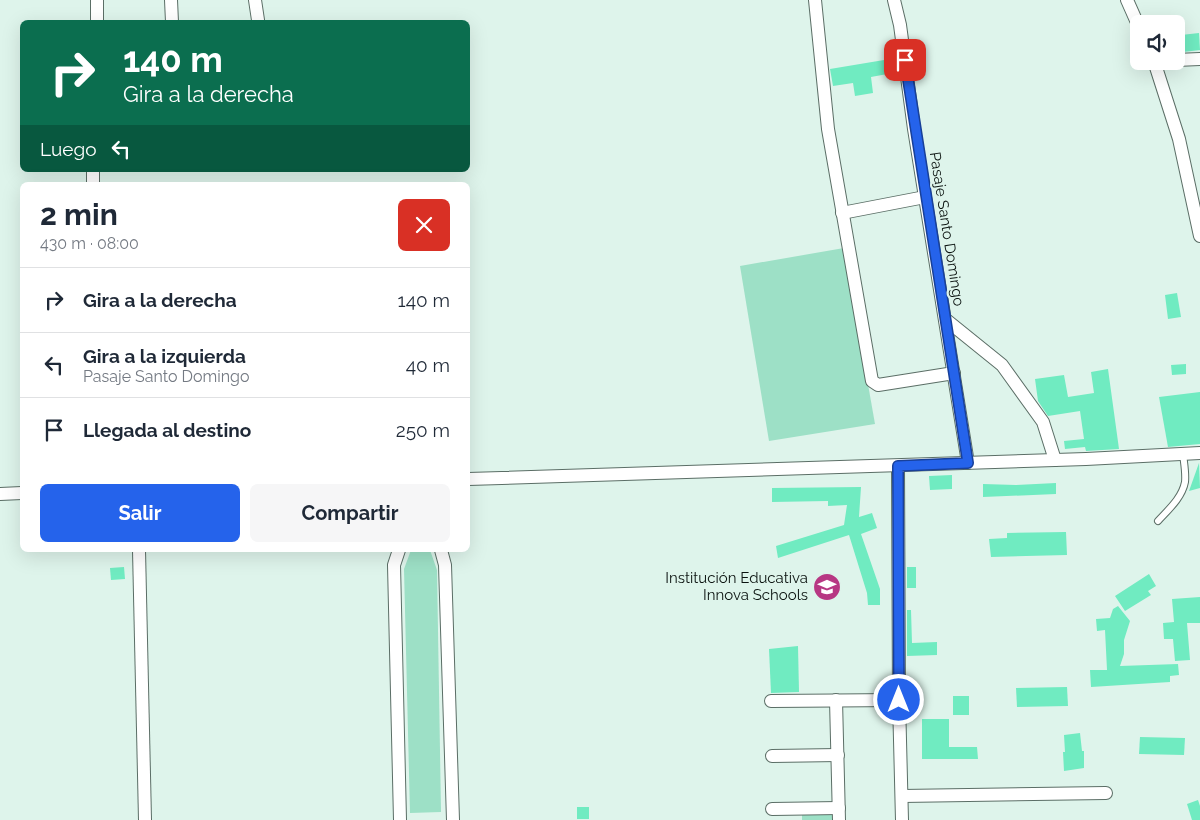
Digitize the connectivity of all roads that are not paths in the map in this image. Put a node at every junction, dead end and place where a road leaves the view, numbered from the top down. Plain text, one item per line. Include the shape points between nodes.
1 (97, 0) edge
2 (171, 0) edge
3 (177, 0) edge
4 (255, 0) edge
5 (815, 0) edge
6 (894, 0) edge
7 (1127, 0) edge
8 (1134, 15) edge
9 (97, 20) edge
10 (172, 20) edge
11 (258, 20) dead end
12 (1200, 59) edge
13 (1185, 60) edge
14 (1157, 70) edge
15 (925, 197) junction
16 (842, 213) junction
17 (1200, 236) edge
18 (945, 320) junction
19 (954, 372) junction
20 (1200, 453) edge
21 (1183, 454) junction
22 (1055, 460) junction
23 (968, 463) junction
24 (898, 466) junction
25 (470, 479) edge
26 (20, 493) edge
27 (0, 494) edge
28 (1158, 521) dead end
29 (139, 552) edge
30 (399, 552) edge
31 (442, 552) edge
32 (836, 700) junction
33 (899, 700) junction
34 (771, 701) dead end
35 (838, 755) junction
36 (772, 756) dead end
37 (1106, 793) dead end
38 (902, 796) junction
39 (772, 809) dead end
40 (798, 814) edge
41 (839, 814) edge
42 (145, 820) edge
43 (400, 820) edge
44 (453, 820) edge
45 (902, 820) edge

1 - 9 street
2 - 3 street
2 - 10 street
4 - 11 street
5 - 16 street via 828,129
6 - 15 street, Pasaje Santo Domingo
7 - 8 street
12 - 13 street
14 - 17 street via 1179,138
15 - 16 street
15 - 18 street, Pasaje Santo Domingo
16 - 19 street via 872,381 878,385
18 - 19 street, Pasaje Santo Domingo
18 - 22 street via 1002,365 1044,422
19 - 23 street, Pasaje Santo Domingo
20 - 21 street
21 - 22 street
21 - 28 lane via 1185,482 1182,491
22 - 23 street
23 - 24 street
24 - 25 street
24 - 33 street
26 - 27 street
29 - 42 street
30 - 43 street via 394,565
31 - 44 street via 445,565
32 - 33 street
32 - 34 street
32 - 35 street
33 - 38 street
35 - 36 street
35 - 41 street
37 - 38 street
38 - 45 street
39 - 40 street
40 - 41 street

